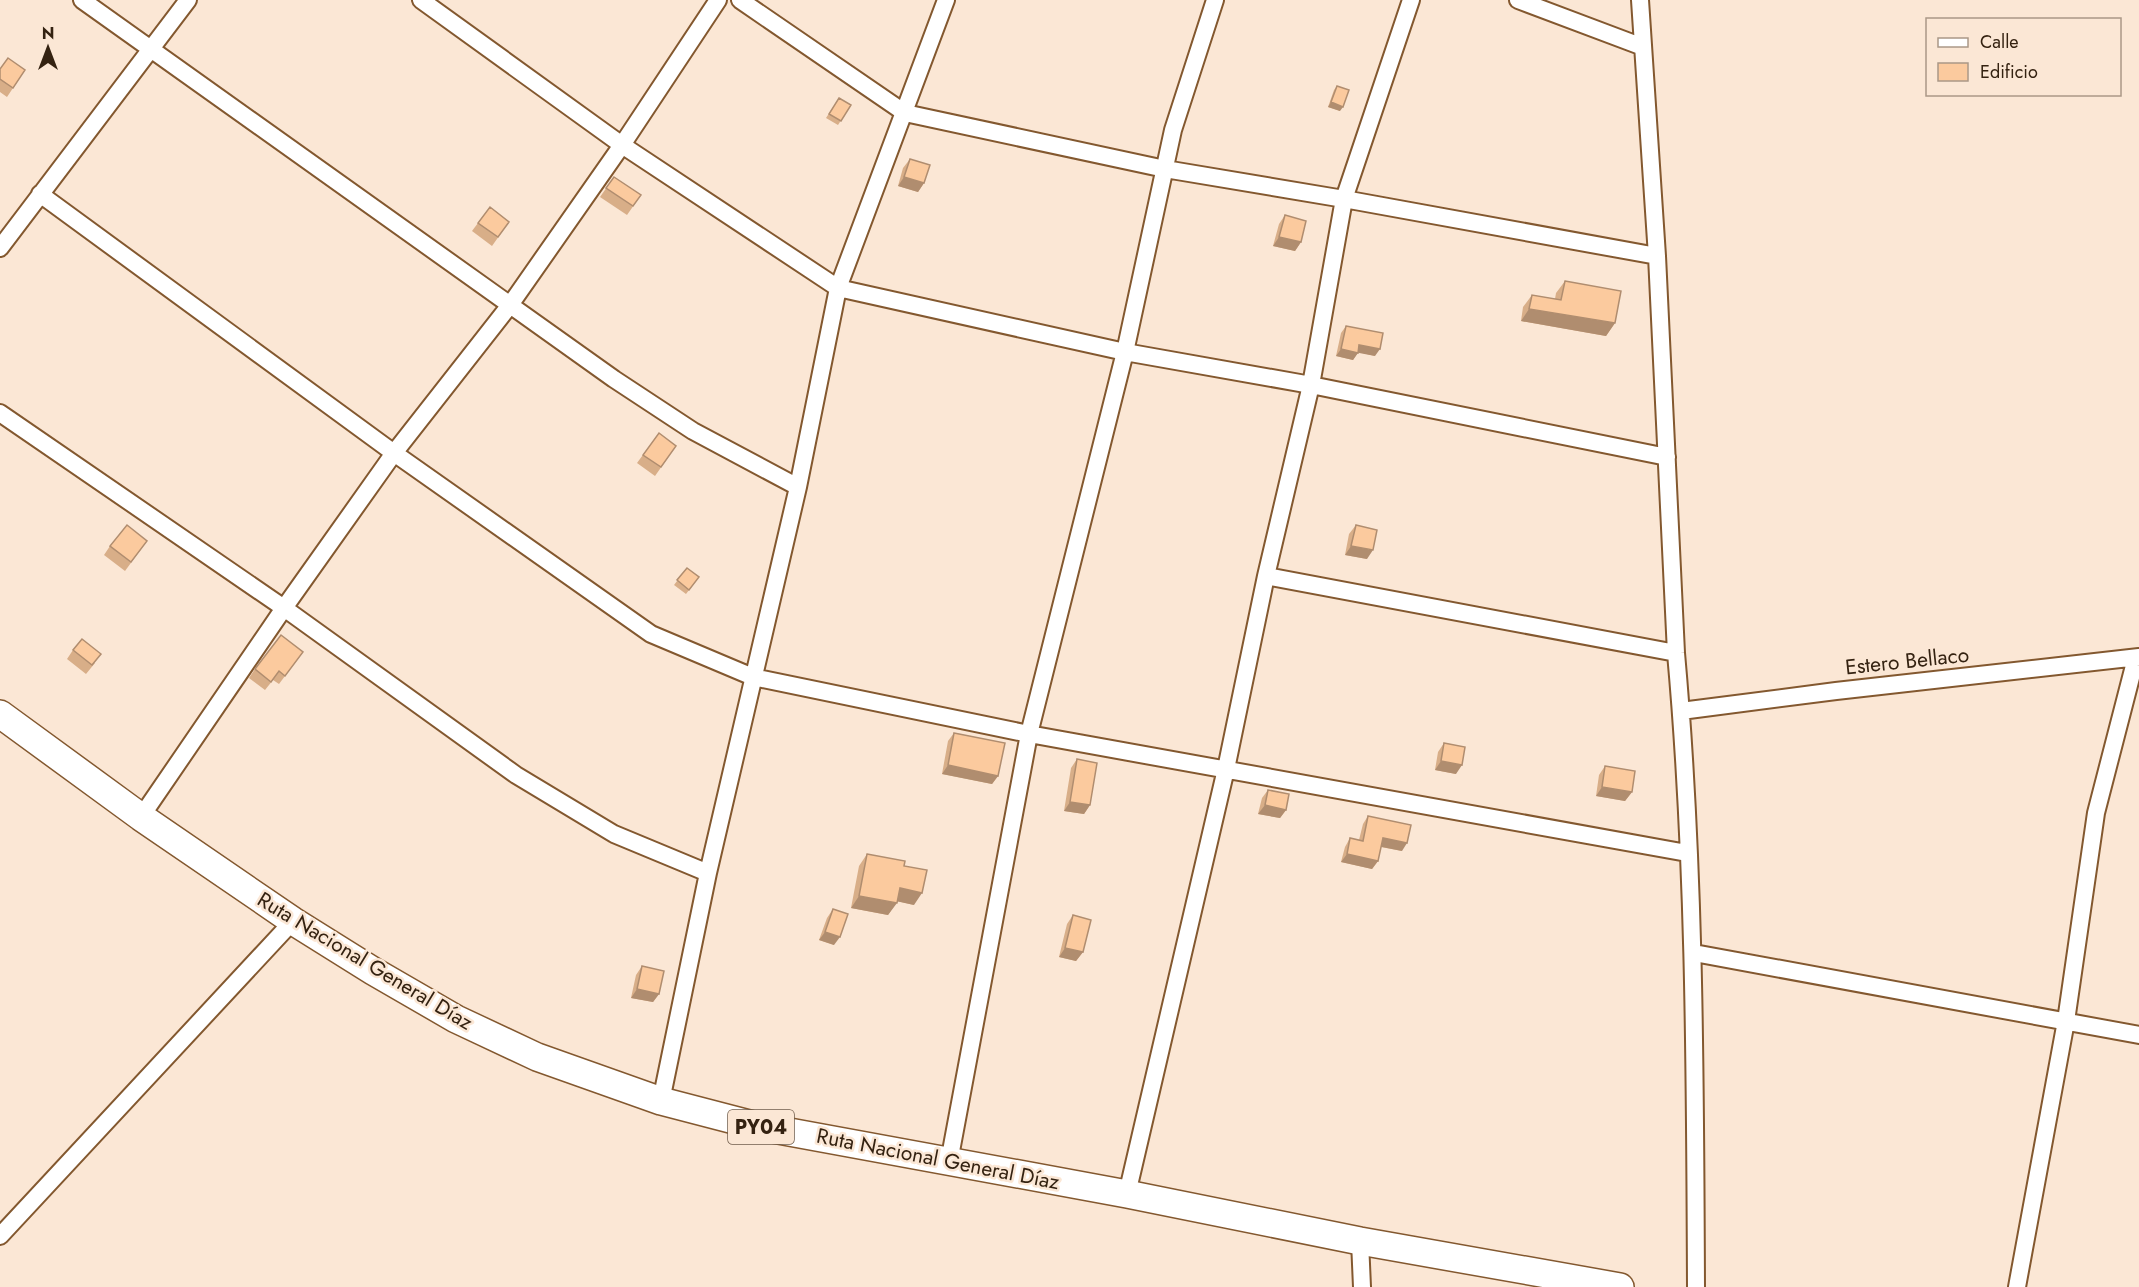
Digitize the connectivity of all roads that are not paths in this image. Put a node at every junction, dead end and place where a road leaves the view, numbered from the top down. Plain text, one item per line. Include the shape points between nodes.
1 (82, 0) edge
2 (188, 0) edge
3 (421, 0) edge
4 (718, 0) edge
5 (740, 0) edge
6 (946, 0) edge
7 (1215, 0) edge
8 (1411, 0) edge
9 (1518, 0) edge
10 (1641, 0) edge
11 (1643, 47) junction
12 (152, 50) junction
13 (905, 113) junction
14 (622, 145) junction
15 (1165, 170) junction
16 (40, 194) junction
17 (1344, 199) junction
18 (0, 248) edge
19 (1658, 256) junction
20 (838, 288) junction
21 (510, 305) junction
22 (1125, 352) junction
23 (1311, 385) junction
24 (0, 413) edge
25 (394, 453) junction
26 (1667, 457) junction
27 (798, 488) junction
28 (1266, 576) junction
29 (284, 608) junction
30 (1676, 653) junction
31 (2138, 658) edge
32 (753, 677) junction
33 (1681, 711) junction
34 (0, 714) edge
35 (1029, 734) junction
36 (1226, 769) junction
37 (141, 817) junction
38 (1688, 853) junction
39 (708, 873) junction
40 (293, 921) junction
41 (1694, 953) junction
42 (2066, 1021) junction
43 (2139, 1035) edge
44 (661, 1101) junction
45 (949, 1162) junction
46 (1127, 1194) junction
47 (0, 1236) edge
48 (1360, 1241) junction
49 (1362, 1287) edge
50 (1620, 1287) edge
51 (1696, 1287) edge
52 (2017, 1287) edge

1 - 12 street
2 - 12 street
3 - 14 street
4 - 14 street
5 - 13 street
6 - 13 street
7 - 15 street via 1173,130
8 - 17 street
9 - 11 street
10 - 11 street
11 - 19 street
12 - 16 street
12 - 21 street
13 - 15 street
13 - 20 street
14 - 20 street
14 - 21 street
15 - 17 street
15 - 22 street
16 - 18 street
16 - 25 street
17 - 19 street
17 - 23 street
19 - 26 street
20 - 22 street
20 - 27 street
21 - 25 street
21 - 27 street via 693,430
22 - 23 street
22 - 35 street
23 - 26 street
23 - 28 street
24 - 29 street
25 - 29 street
25 - 32 street via 651,634
26 - 30 street
27 - 32 street
28 - 30 street
28 - 36 street
29 - 37 street
29 - 39 street via 516,775 614,834
30 - 33 street
31 - 33 street, Estero Bellaco
31 - 42 street via 2096,813
32 - 35 street
32 - 39 street
33 - 38 street
34 - 37 highway, Ruta Nacional General Díaz / PY04
35 - 36 street
35 - 45 street
36 - 38 street
36 - 46 street
37 - 40 highway, Ruta Nacional General Díaz / PY04
38 - 41 street
39 - 44 street
40 - 44 highway, Ruta Nacional General Díaz / PY04 via 456,1019 537,1057
40 - 47 street
41 - 42 street
41 - 51 street
42 - 43 street
42 - 52 street
44 - 45 highway, Ruta Nacional General Díaz / PY04 via 757,1126
45 - 46 highway, Ruta Nacional General Díaz / PY04
46 - 48 highway, Ruta Nacional General Díaz / PY04
48 - 49 street
48 - 50 highway, Ruta Nacional General Díaz / PY04

